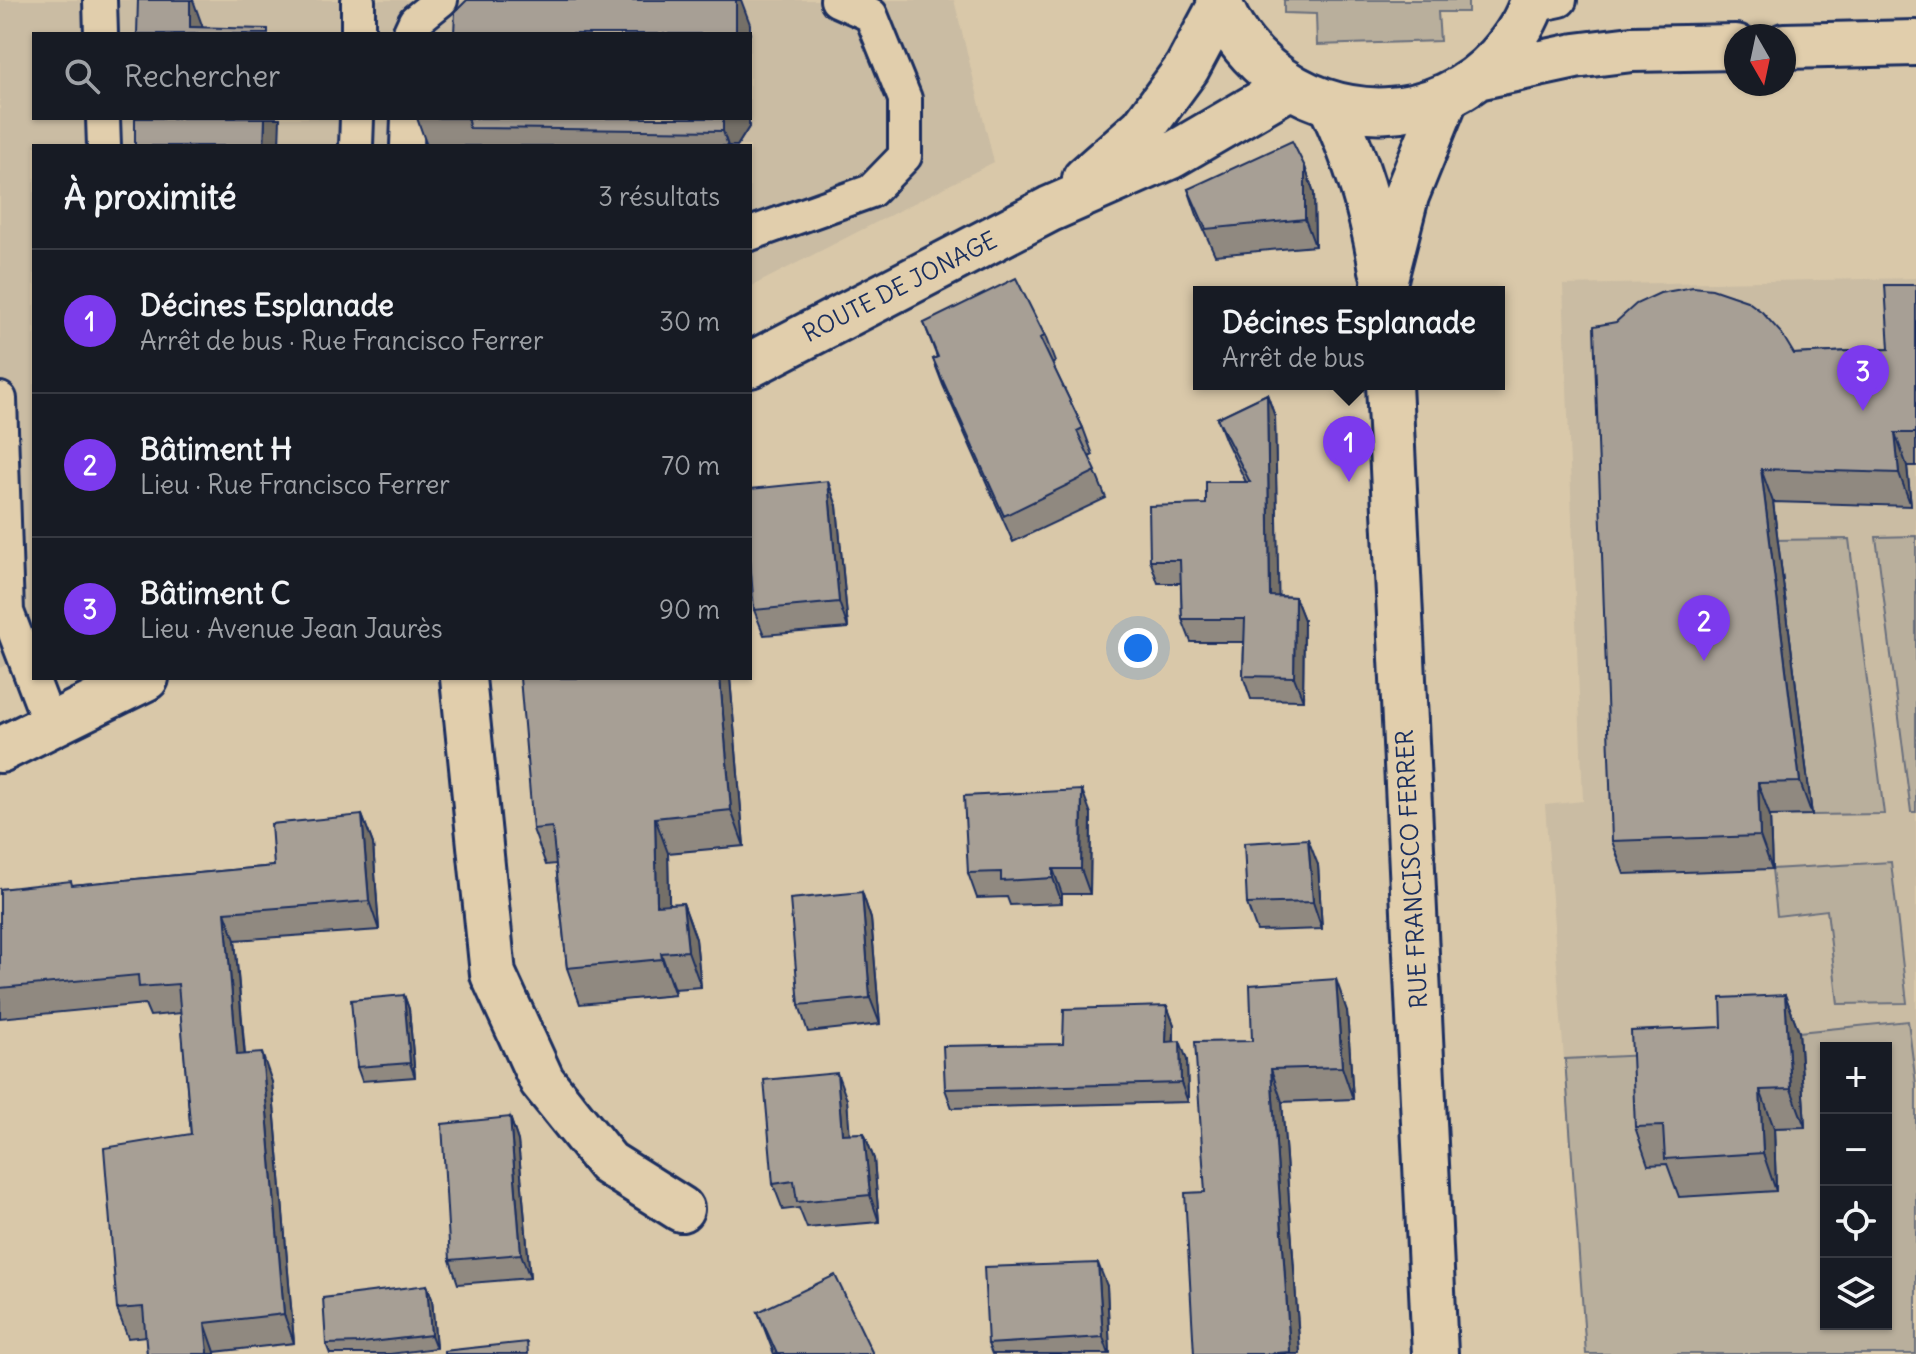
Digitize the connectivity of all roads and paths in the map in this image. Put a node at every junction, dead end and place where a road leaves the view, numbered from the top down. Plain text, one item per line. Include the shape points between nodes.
1 (100, 0) edge
2 (358, 0) edge
3 (441, 0) edge
4 (837, 0) edge
5 (1542, 2) edge
6 (1220, 3) edge
7 (101, 32) edge
8 (358, 32) edge
9 (410, 32) edge
10 (1916, 43) edge
11 (1796, 46) edge
12 (1724, 47) edge
13 (1464, 86) junction
14 (1289, 87) junction
15 (1331, 105) junction
16 (103, 120) edge
17 (357, 120) edge
18 (408, 120) edge
19 (104, 144) edge
20 (356, 144) edge
21 (407, 144) edge
22 (1050, 209) junction
23 (752, 233) edge
24 (1384, 286) edge
25 (1384, 286) edge
26 (752, 364) edge
27 (1389, 390) edge
28 (0, 399) edge
29 (3, 612) edge
30 (142, 680) edge
31 (463, 680) edge
32 (50, 725) junction
33 (0, 750) edge
34 (681, 1209) dead end
35 (1435, 1354) edge

1 - 7 lane
2 - 8 lane
3 - 9 lane via 415,21
4 - 23 lane via 871,15 905,99 905,156 871,191
5 - 13 street via 1512,42
6 - 14 street via 1248,52
6 - 22 street, ROUTE DE JONAGE via 1187,68 1143,128
10 - 11 street
12 - 13 street via 1575,56
13 - 15 street via 1409,108 1370,112
13 - 24 street via 1406,196
14 - 15 street
14 - 22 street, ROUTE DE JONAGE via 1171,156
15 - 25 street via 1365,189
16 - 19 lane
17 - 20 lane
18 - 21 lane
22 - 26 street, ROUTE DE JONAGE
27 - 35 street, RUE FRANCISCO FERRER
28 - 29 lane
29 - 32 lane
30 - 32 street
31 - 34 street via 493,974 551,1093 608,1163
32 - 33 street

